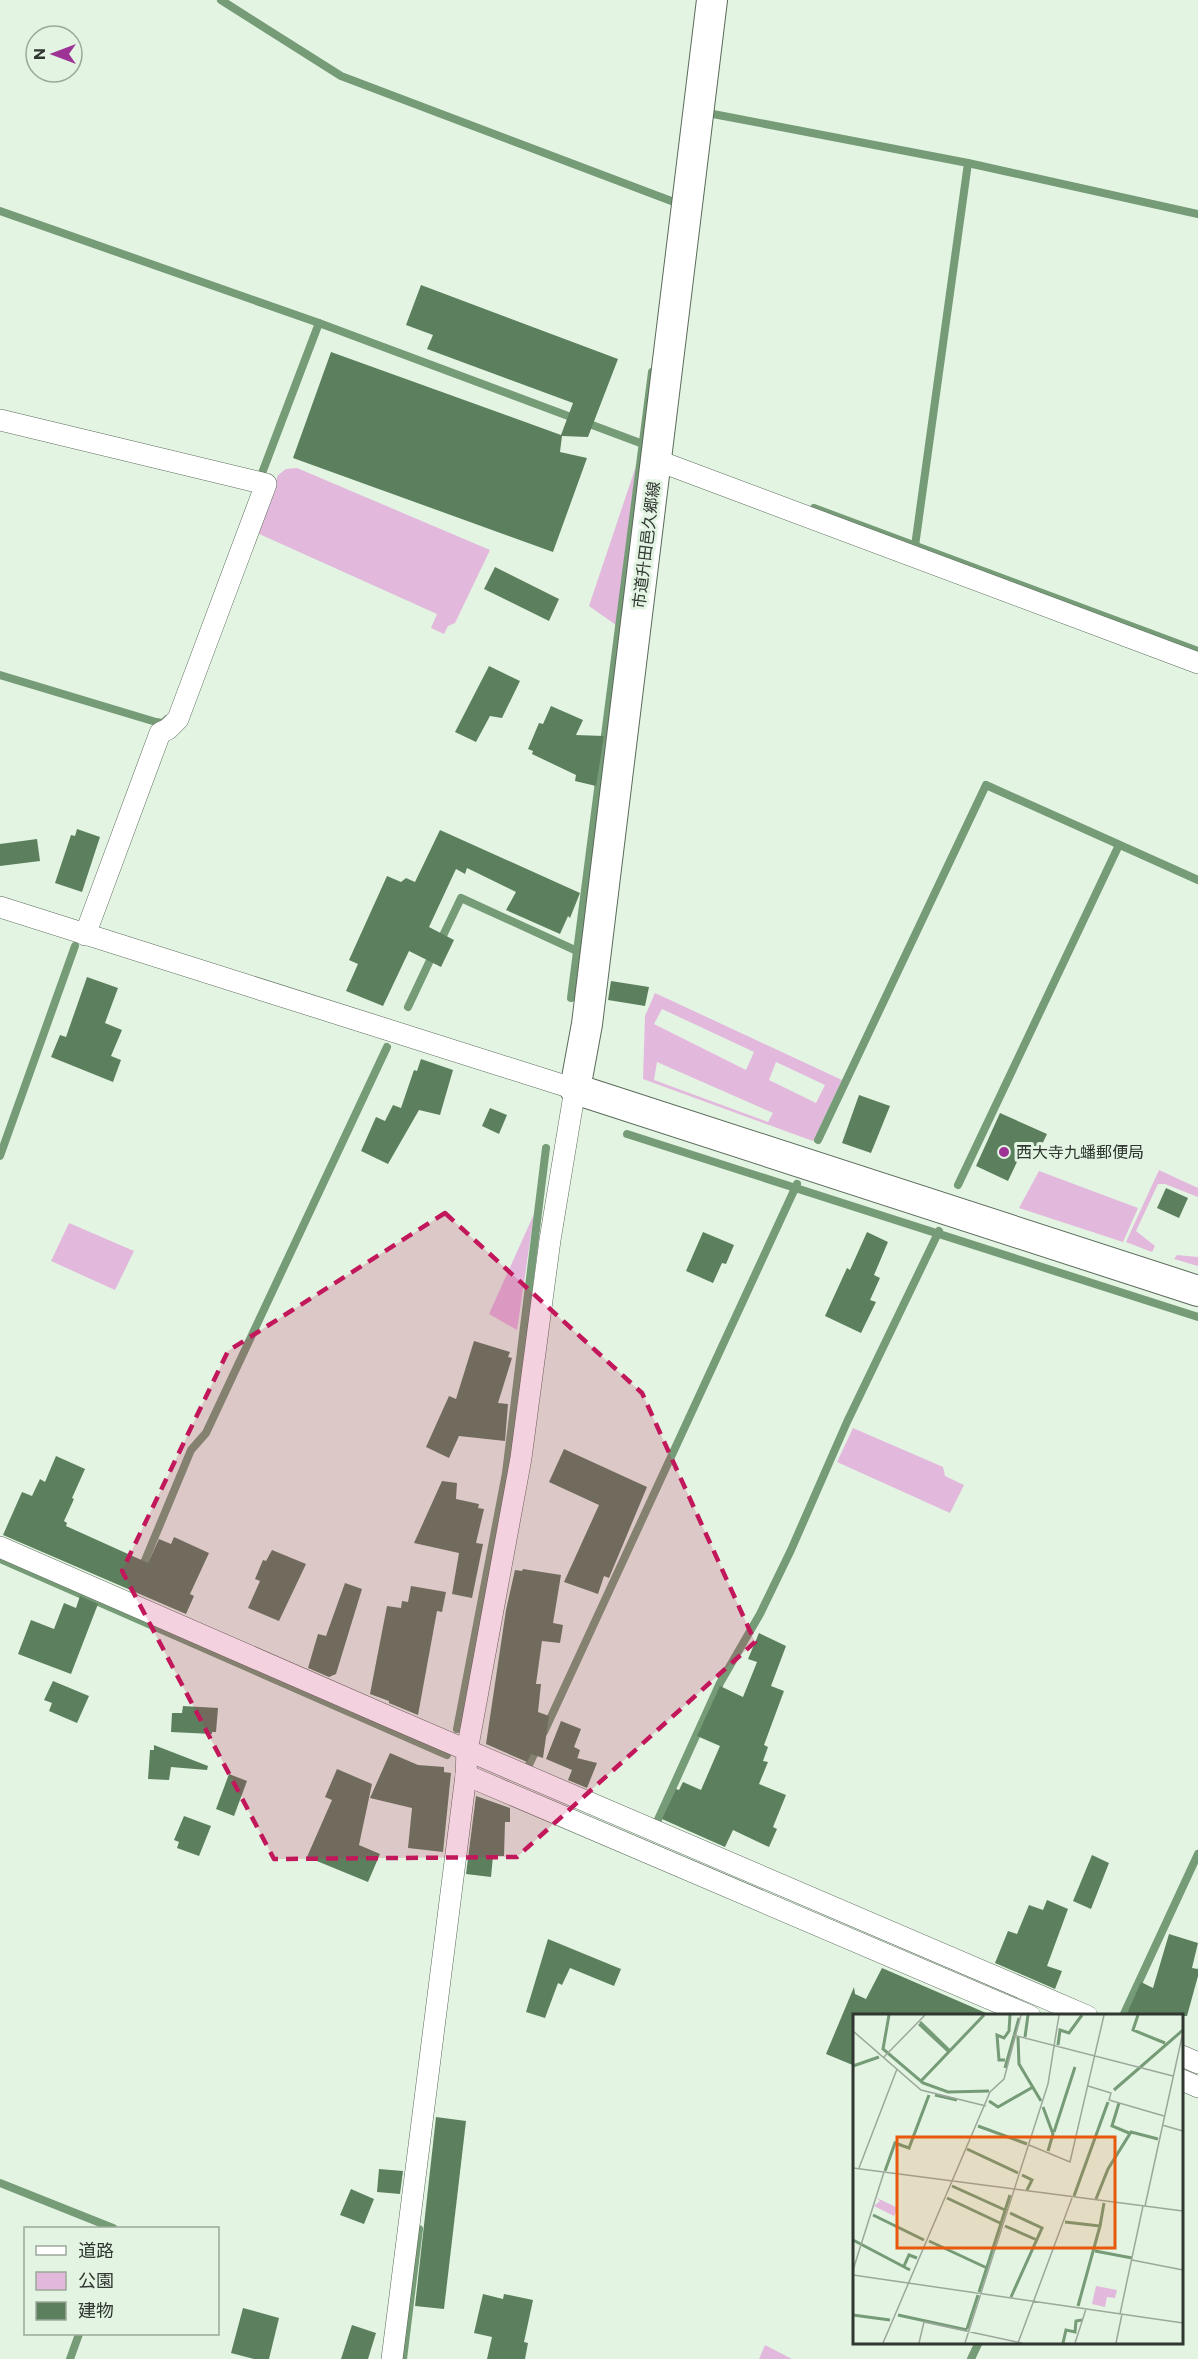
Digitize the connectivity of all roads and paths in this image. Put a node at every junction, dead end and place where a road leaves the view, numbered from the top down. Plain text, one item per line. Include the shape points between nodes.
1 (712, 0) edge
2 (0, 420) edge
3 (657, 452) junction
4 (1198, 663) edge
5 (0, 907) edge
6 (84, 934) junction
7 (575, 1089) junction
8 (1198, 1291) edge
9 (0, 1546) edge
10 (467, 1751) junction
11 (466, 1775) junction
12 (1025, 2014) edge
13 (1082, 2014) edge
14 (1183, 2056) edge
15 (1198, 2063) edge
16 (1183, 2080) edge
17 (1198, 2087) edge
18 (392, 2359) edge

1 - 3 street, 市道升田邑久郷線
2 - 6 street via 266,484 178,719 160,733
3 - 4 street
3 - 7 street, 市道升田邑久郷線 via 587,1024
5 - 6 street
6 - 7 street
7 - 8 street
7 - 10 street via 521,1458
9 - 10 street
10 - 11 street
10 - 13 street
11 - 12 street
11 - 18 street
14 - 15 street
16 - 17 street

